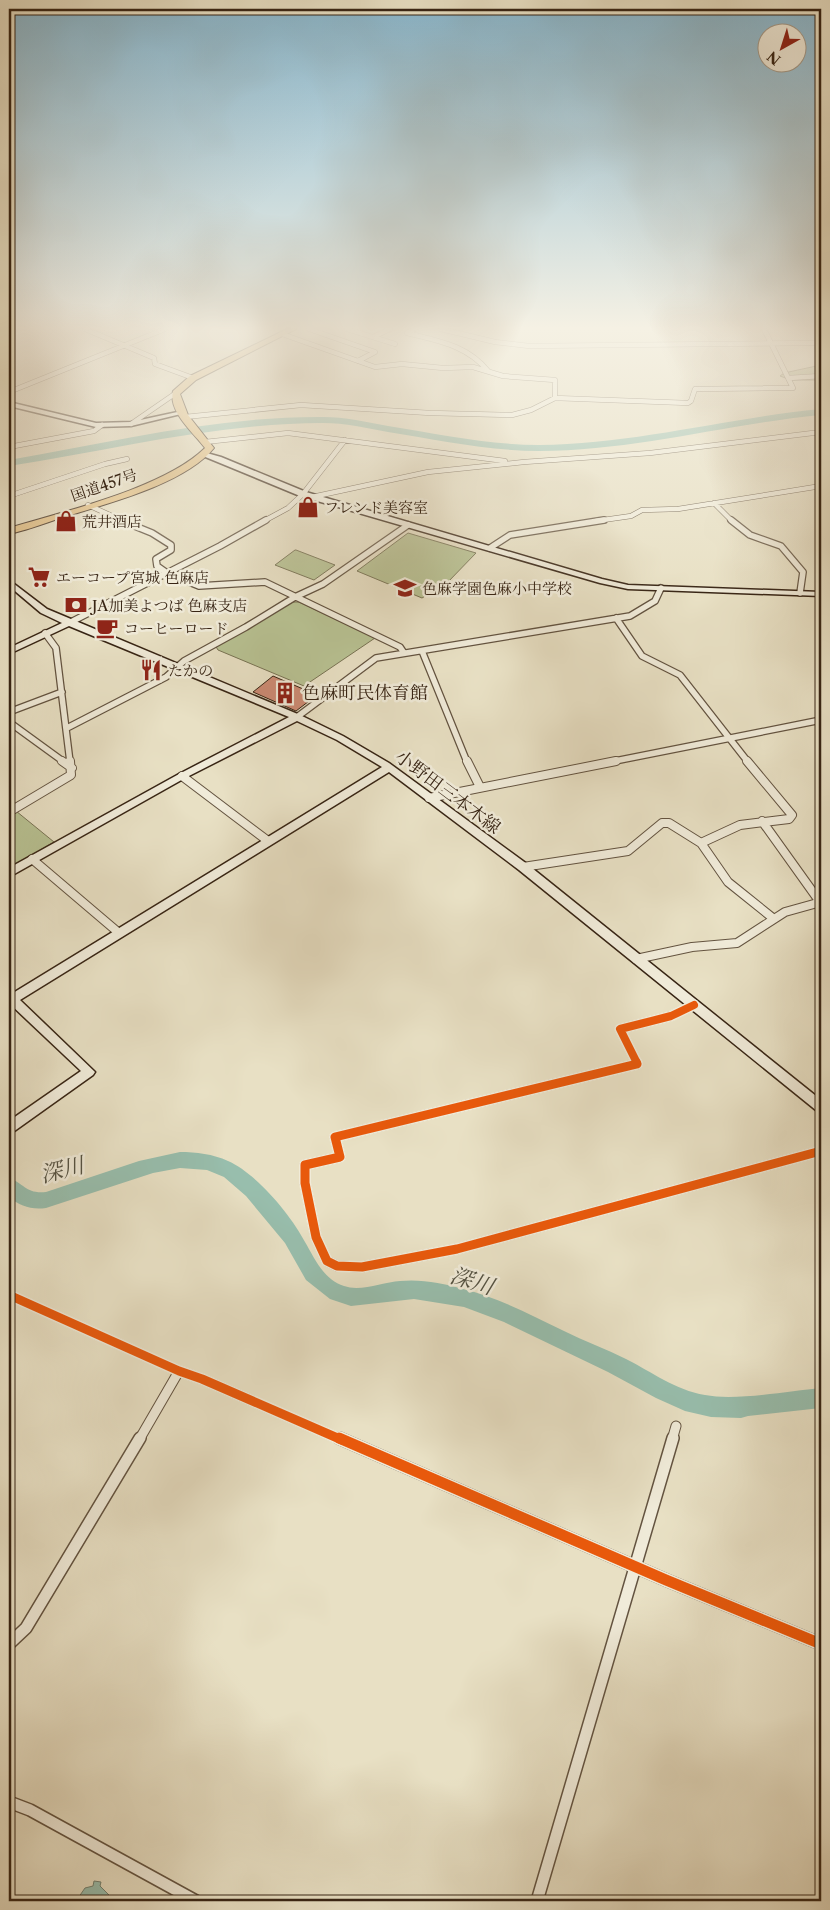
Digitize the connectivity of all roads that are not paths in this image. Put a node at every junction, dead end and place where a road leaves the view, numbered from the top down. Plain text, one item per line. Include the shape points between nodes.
1 (64, 418) edge
2 (140, 418) edge
3 (166, 418) edge
4 (186, 418) edge
5 (131, 424) junction
6 (102, 425) junction
7 (821, 432) edge
8 (345, 440) junction
9 (205, 442) junction
10 (10, 446) edge
11 (206, 454) junction
12 (127, 459) dead end
13 (524, 462) junction
14 (821, 486) edge
15 (303, 494) junction
16 (9, 496) edge
17 (312, 496) junction
18 (714, 503) junction
19 (88, 505) junction
20 (408, 526) junction
21 (9, 531) edge
22 (490, 548) junction
23 (167, 573) junction
24 (9, 582) edge
25 (661, 588) junction
26 (800, 593) junction
27 (821, 594) edge
28 (295, 597) junction
29 (616, 618) junction
30 (69, 623) junction
31 (46, 634) junction
32 (422, 650) junction
33 (9, 651) edge
34 (404, 653) junction
35 (177, 668) junction
36 (62, 692) junction
37 (9, 712) edge
38 (297, 717) junction
39 (821, 720) edge
40 (9, 722) edge
41 (67, 728) junction
42 (728, 738) junction
43 (389, 767) junction
44 (72, 768) junction
45 (182, 776) junction
46 (480, 786) junction
47 (429, 798) junction
48 (9, 812) edge
49 (762, 821) junction
50 (268, 841) junction
51 (701, 843) junction
52 (32, 860) junction
53 (523, 867) junction
54 (9, 873) edge
55 (821, 902) edge
56 (774, 919) junction
57 (119, 933) junction
58 (636, 959) junction
59 (10, 997) edge
60 (694, 1005) junction
61 (821, 1107) edge
62 (9, 1128) edge
63 (821, 1151) edge
64 (9, 1295) edge
65 (179, 1371) junction
66 (676, 1426) dead end
67 (636, 1568) junction
68 (9, 1644) edge
69 (821, 1644) edge
70 (9, 1802) edge
71 (196, 1901) edge
72 (537, 1901) edge

1 - 6 street
2 - 5 street
3 - 5 street
4 - 9 highway
5 - 6 street
6 - 10 street via 94,431
7 - 13 street via 608,458
8 - 9 street via 288,433
8 - 13 street
8 - 15 street
9 - 11 highway via 210,448
11 - 15 street via 232,462
11 - 19 highway, 国道457号 via 153,483
12 - 16 street
13 - 17 street via 428,472
14 - 18 street
15 - 17 street
15 - 23 street via 288,508
17 - 20 street
18 - 22 street via 642,510 623,518 512,535
18 - 26 street via 750,535 781,546 789,553 803,572
19 - 21 highway, 国道457号
19 - 23 street via 171,545 171,550 156,559 157,566
20 - 22 street
20 - 28 street via 323,584
22 - 25 street via 600,581 628,587
23 - 28 street via 199,586 264,582
23 - 30 street
24 - 30 street, 小野田三本木線 via 44,611
25 - 26 street
25 - 29 street via 652,604
26 - 27 street
28 - 34 street via 400,647
28 - 35 street
29 - 32 street
29 - 42 street via 642,656 680,675
30 - 31 street
30 - 35 street, 小野田三本木線
31 - 33 street
31 - 36 street via 56,648
32 - 34 street
32 - 46 street
34 - 38 street via 376,658
35 - 38 street, 小野田三本木線
35 - 41 street via 138,693
36 - 37 street
36 - 41 street
38 - 43 street, 小野田三本木線
38 - 45 street
39 - 42 street
40 - 44 street
41 - 44 street
42 - 46 street
42 - 49 street via 792,815 789,819
43 - 47 street, 小野田三本木線
43 - 50 street
44 - 48 street via 71,775
45 - 50 street
45 - 52 street
46 - 47 street
47 - 53 street, 小野田三本木線
49 - 51 street via 740,824
49 - 55 street
50 - 57 street
51 - 53 street via 662,822 628,851
51 - 56 street via 728,882
52 - 54 street
52 - 57 street
53 - 58 street, 小野田三本木線
55 - 56 street via 785,912
56 - 58 street via 737,943 686,948
57 - 59 street
58 - 60 street, 小野田三本木線
59 - 62 street via 89,1072
60 - 61 street, 小野田三本木線
60 - 63 street via 671,1016 620,1029 637,1064 335,1137 340,1157 304,1165 316,1237 327,1261 337,1266 362,1268 457,1249
64 - 65 street
65 - 67 street via 300,1420
65 - 68 street via 26,1628
66 - 67 street
67 - 69 street
67 - 72 street
70 - 71 street via 30,1810

